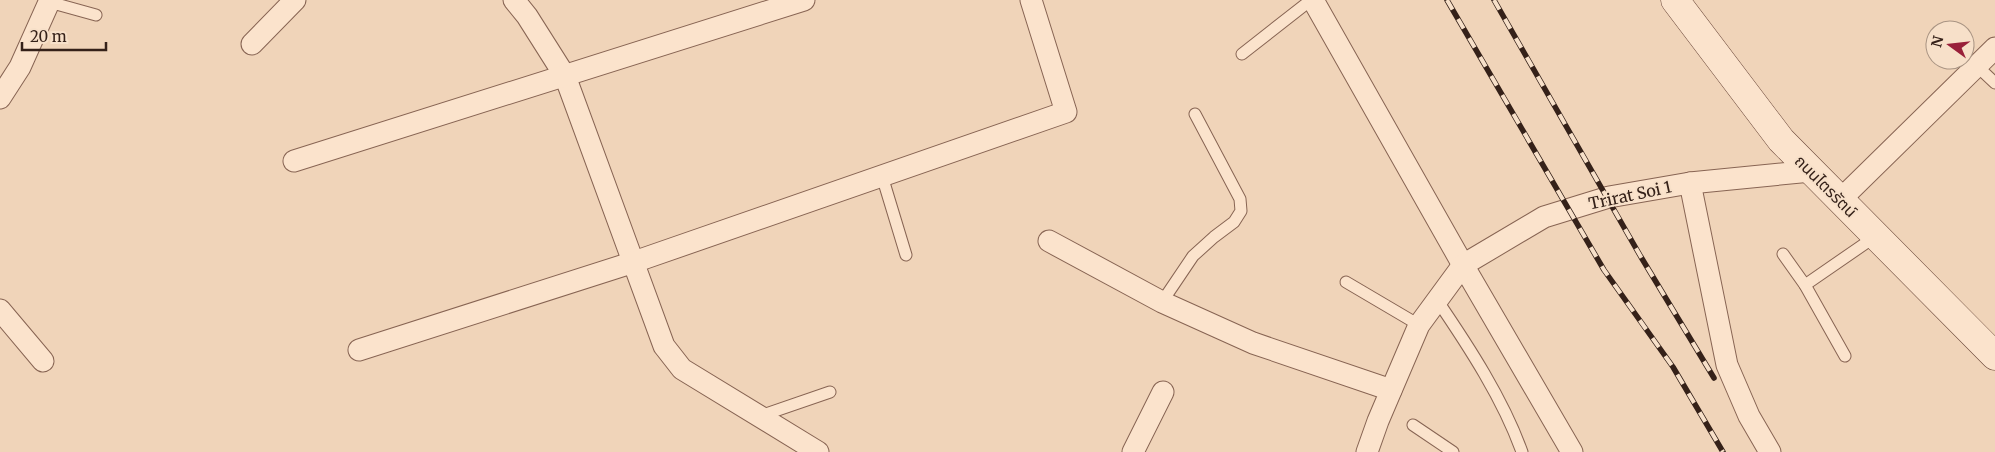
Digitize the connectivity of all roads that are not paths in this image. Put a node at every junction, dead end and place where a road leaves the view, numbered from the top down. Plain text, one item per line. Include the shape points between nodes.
1 (295, 0) edge
2 (514, 0) edge
3 (804, 0) edge
4 (1031, 0) edge
5 (1312, 0) edge
6 (1675, 0) edge
7 (50, 1) edge
8 (96, 15) dead end
9 (252, 44) dead end
10 (1995, 48) edge
11 (1242, 54) dead end
12 (1977, 66) junction
13 (565, 76) junction
14 (1995, 83) edge
15 (0, 98) edge
16 (1195, 114) dead end
17 (294, 161) dead end
18 (1812, 171) junction
19 (882, 176) junction
20 (1690, 183) junction
21 (1840, 200) junction
22 (1876, 236) junction
23 (1049, 241) dead end
24 (1783, 254) dead end
25 (906, 255) dead end
26 (634, 262) junction
27 (1463, 265) junction
28 (1346, 282) dead end
29 (1805, 285) junction
30 (1437, 300) junction
31 (1162, 302) junction
32 (0, 310) edge
33 (1420, 324) junction
34 (358, 350) dead end
35 (1845, 356) dead end
36 (1995, 356) edge
37 (43, 361) dead end
38 (1392, 390) junction
39 (830, 392) dead end
40 (1163, 392) dead end
41 (760, 416) junction
42 (1413, 425) dead end
43 (818, 452) edge
44 (1133, 452) edge
45 (1367, 452) edge
46 (1453, 452) edge
47 (1522, 452) edge
48 (1572, 452) edge
49 (1770, 452) edge

1 - 9 street
2 - 13 street
3 - 13 street
4 - 19 street via 1066,112
5 - 11 lane
5 - 27 street
6 - 18 main road, ถนนไตรรัตน์ via 1780,140
7 - 8 lane
7 - 15 street via 20,67
10 - 12 street
12 - 14 lane
12 - 21 street
13 - 17 street
13 - 26 street
16 - 31 lane via 1240,199 1241,211 1234,222 1194,256
18 - 20 street, Trirat Soi 1
18 - 21 main road, ถนนไตรรัตน์
19 - 25 lane
19 - 26 street
20 - 27 street, Trirat Soi 1 via 1609,196 1544,218
20 - 49 street via 1727,365 1749,416
21 - 22 main road, ถนนไตรรัตน์
22 - 29 lane
22 - 36 main road, ถนนไตรรัตน์
23 - 31 street
24 - 29 lane
26 - 34 street
26 - 41 street via 664,346 682,369
27 - 30 street
27 - 48 street
28 - 33 lane
29 - 35 lane
30 - 33 street
30 - 47 lane via 1508,419
31 - 38 street via 1254,343
32 - 37 street
33 - 38 street
38 - 45 street
39 - 41 lane
40 - 44 street
41 - 43 street
42 - 46 lane

